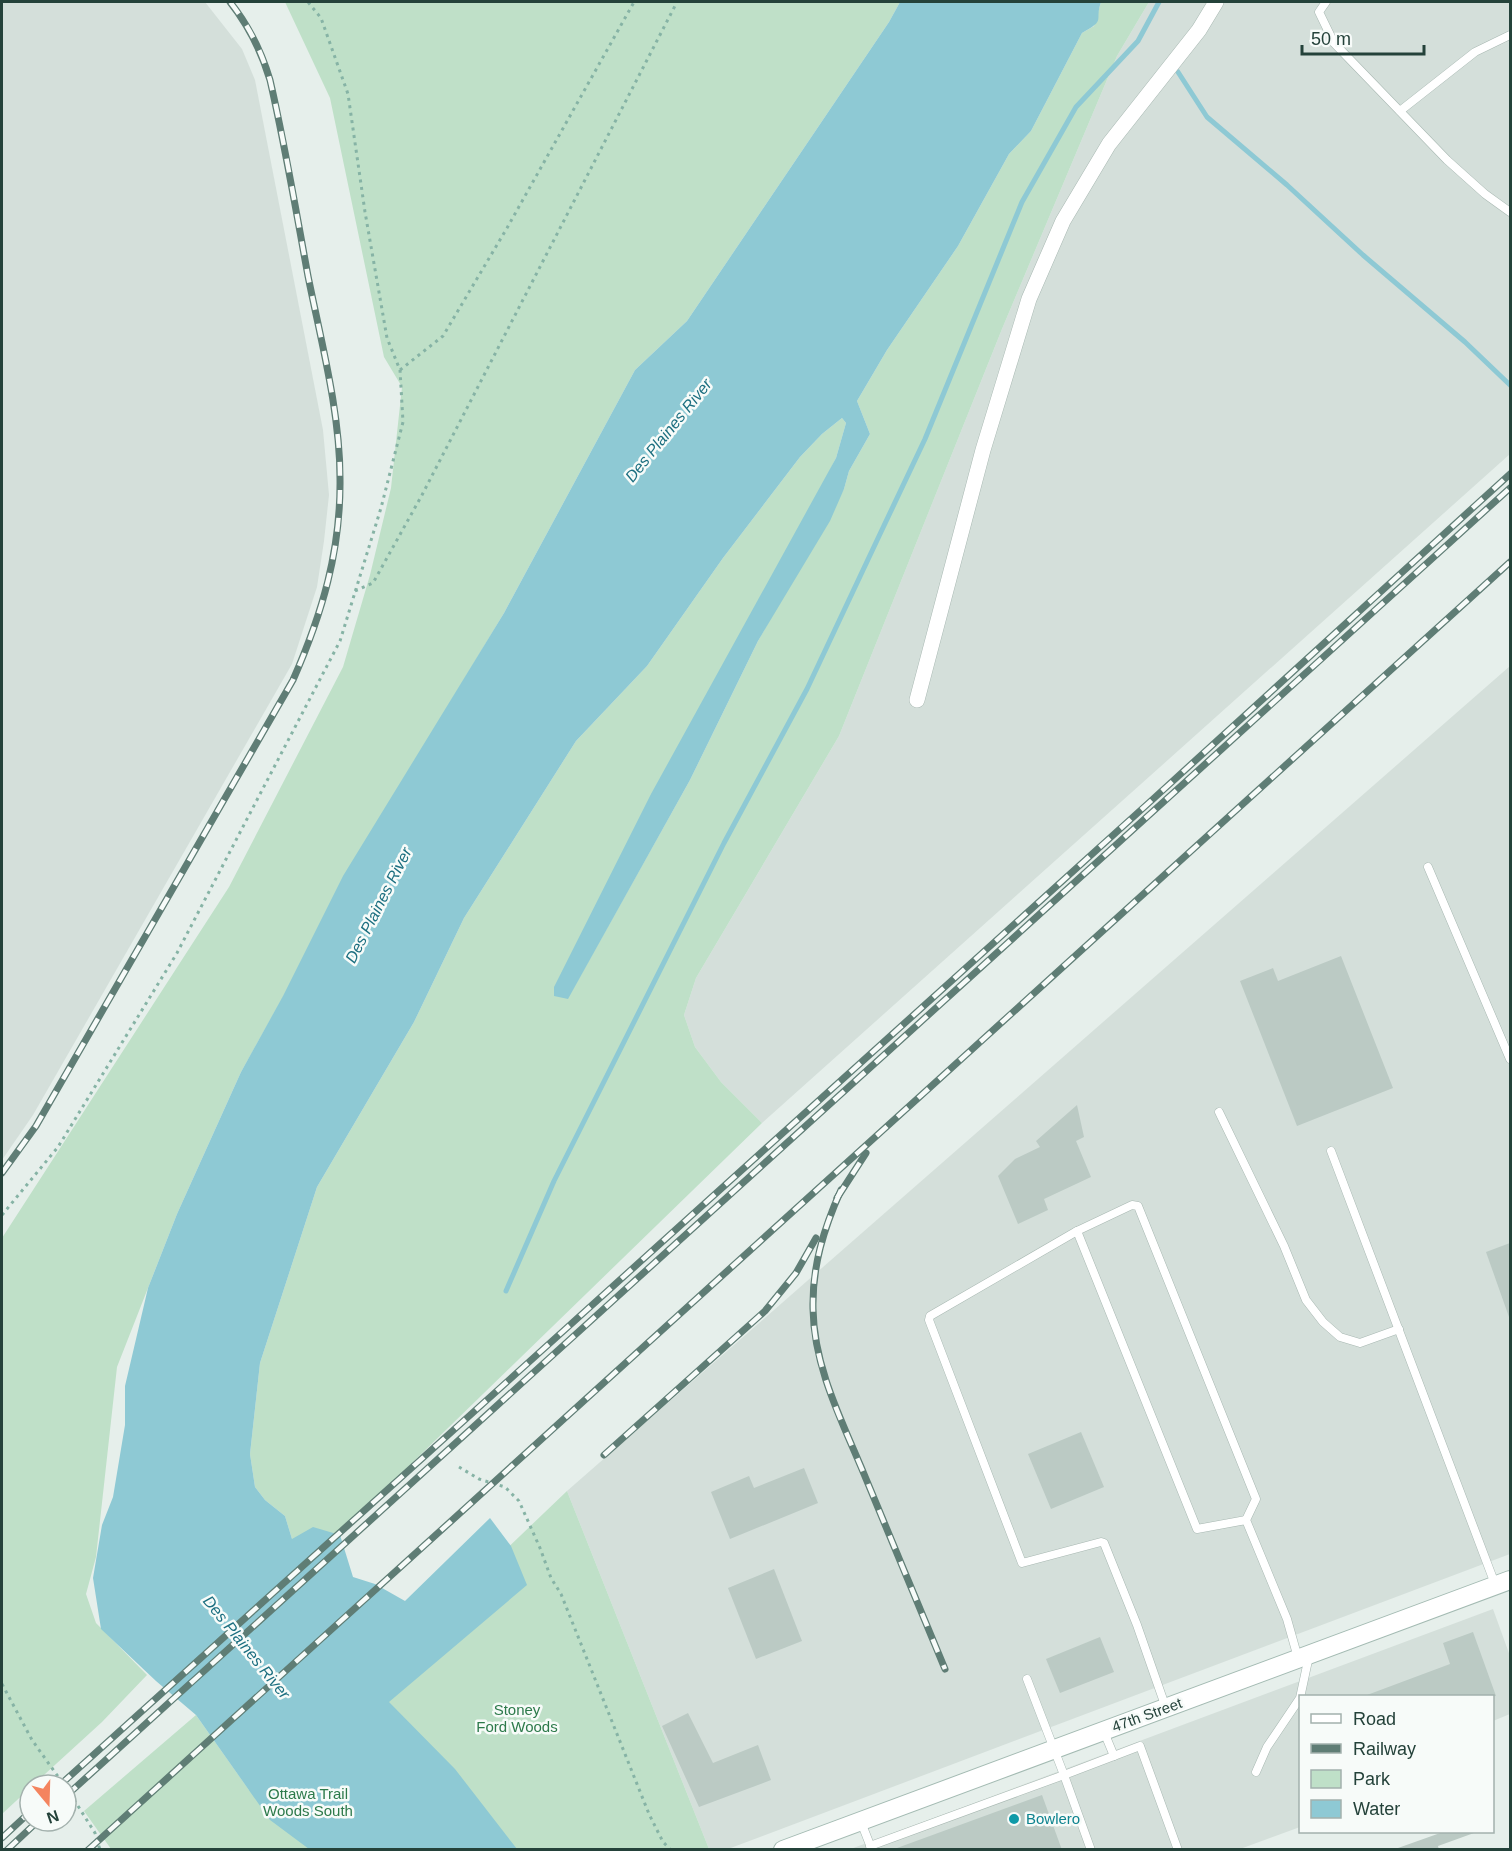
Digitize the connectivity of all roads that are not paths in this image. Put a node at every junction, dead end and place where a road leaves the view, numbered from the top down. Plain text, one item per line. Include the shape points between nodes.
1 (1216, 2) edge
2 (1326, 2) edge
3 (1510, 35) edge
4 (1400, 111) junction
5 (1510, 212) edge
6 (917, 700) dead end
7 (1428, 867) dead end
8 (1510, 1059) edge
9 (1219, 1112) dead end
10 (1331, 1151) dead end
11 (1077, 1231) junction
12 (1399, 1329) junction
13 (1246, 1520) junction
14 (1503, 1583) edge
15 (1304, 1657) junction
16 (1027, 1679) dead end
17 (1300, 1695) edge
18 (1299, 1699) edge
19 (1166, 1708) junction
20 (1104, 1731) junction
21 (1053, 1749) junction
22 (1114, 1756) junction
23 (1256, 1772) dead end
24 (1064, 1775) junction
25 (860, 1821) junction
26 (871, 1848) edge
27 (783, 1850) edge
28 (1091, 1850) edge
29 (1178, 1850) edge

1 - 6 street via 1199,30 1109,144 1063,221 1029,298 983,450
2 - 4 lane via 1319,12 1334,43
3 - 4 lane via 1475,52
4 - 5 lane via 1447,160
7 - 8 lane
9 - 12 lane via 1306,1300 1323,1322 1340,1337 1360,1343
10 - 12 lane
11 - 13 lane via 1197,1529
11 - 13 lane via 1132,1205 1138,1206 1256,1500
11 - 19 lane via 929,1320 1022,1563 1104,1544
12 - 14 lane
13 - 15 lane
14 - 15 main road, 47th Street
15 - 17 lane
15 - 19 main road, 47th Street
16 - 21 lane
18 - 23 lane via 1267,1747
19 - 20 main road, 47th Street
20 - 21 main road, 47th Street
20 - 22 lane
21 - 24 lane
21 - 25 main road, 47th Street
22 - 24 lane
22 - 29 lane via 1140,1746
24 - 26 lane
24 - 28 lane
25 - 26 lane
25 - 27 main road, 47th Street

